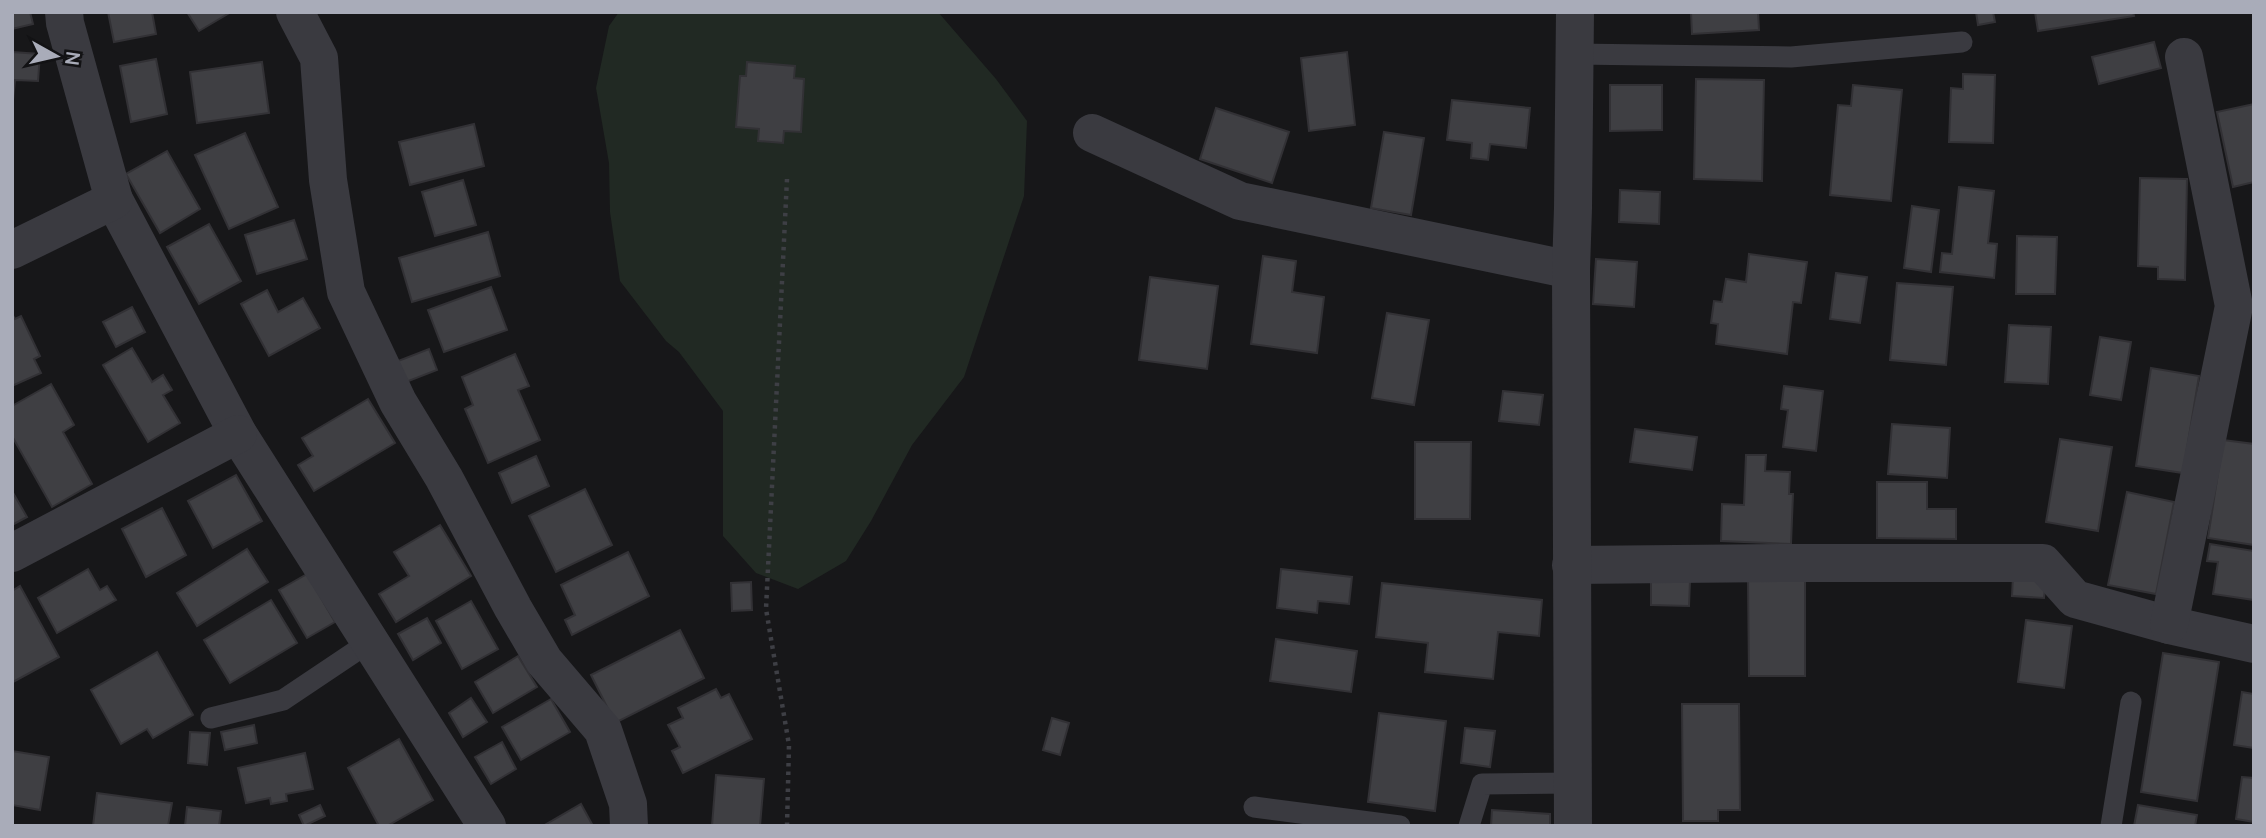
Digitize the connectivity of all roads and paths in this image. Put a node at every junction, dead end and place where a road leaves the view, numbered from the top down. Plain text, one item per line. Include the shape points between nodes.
1 (64, 12) edge
2 (295, 12) edge
3 (1575, 12) edge
4 (1962, 42) dead end
5 (1574, 54) junction
6 (2184, 57) dead end
7 (1092, 133) dead end
8 (787, 179) dead end
9 (114, 200) junction
10 (12, 250) edge
11 (1571, 270) junction
12 (2244, 306) edge
13 (238, 434) junction
14 (12, 553) edge
15 (1571, 565) junction
16 (2169, 625) junction
17 (371, 641) junction
18 (2254, 645) edge
19 (2130, 702) dead end
20 (211, 718) dead end
21 (1573, 783) junction
22 (1254, 807) dead end
23 (487, 826) edge
24 (629, 826) edge
25 (787, 826) edge
26 (1400, 826) edge
27 (1469, 826) edge
28 (1573, 826) edge
29 (2110, 826) edge

1 - 9 street
2 - 24 street via 319,58 328,180 346,292 398,402 544,661 603,730 628,804
3 - 5 street
4 - 5 lane via 1791,57
5 - 11 street
6 - 12 street
7 - 11 street via 1240,201
8 - 25 path via 766,609 789,745
9 - 10 street
9 - 13 street
11 - 15 street
12 - 16 street
13 - 14 street
13 - 17 street
15 - 16 street via 2043,563 2075,599
15 - 21 street
16 - 18 street
17 - 20 lane via 283,700
17 - 23 street
19 - 29 lane
21 - 27 lane via 1482,783
21 - 28 street
22 - 26 lane

